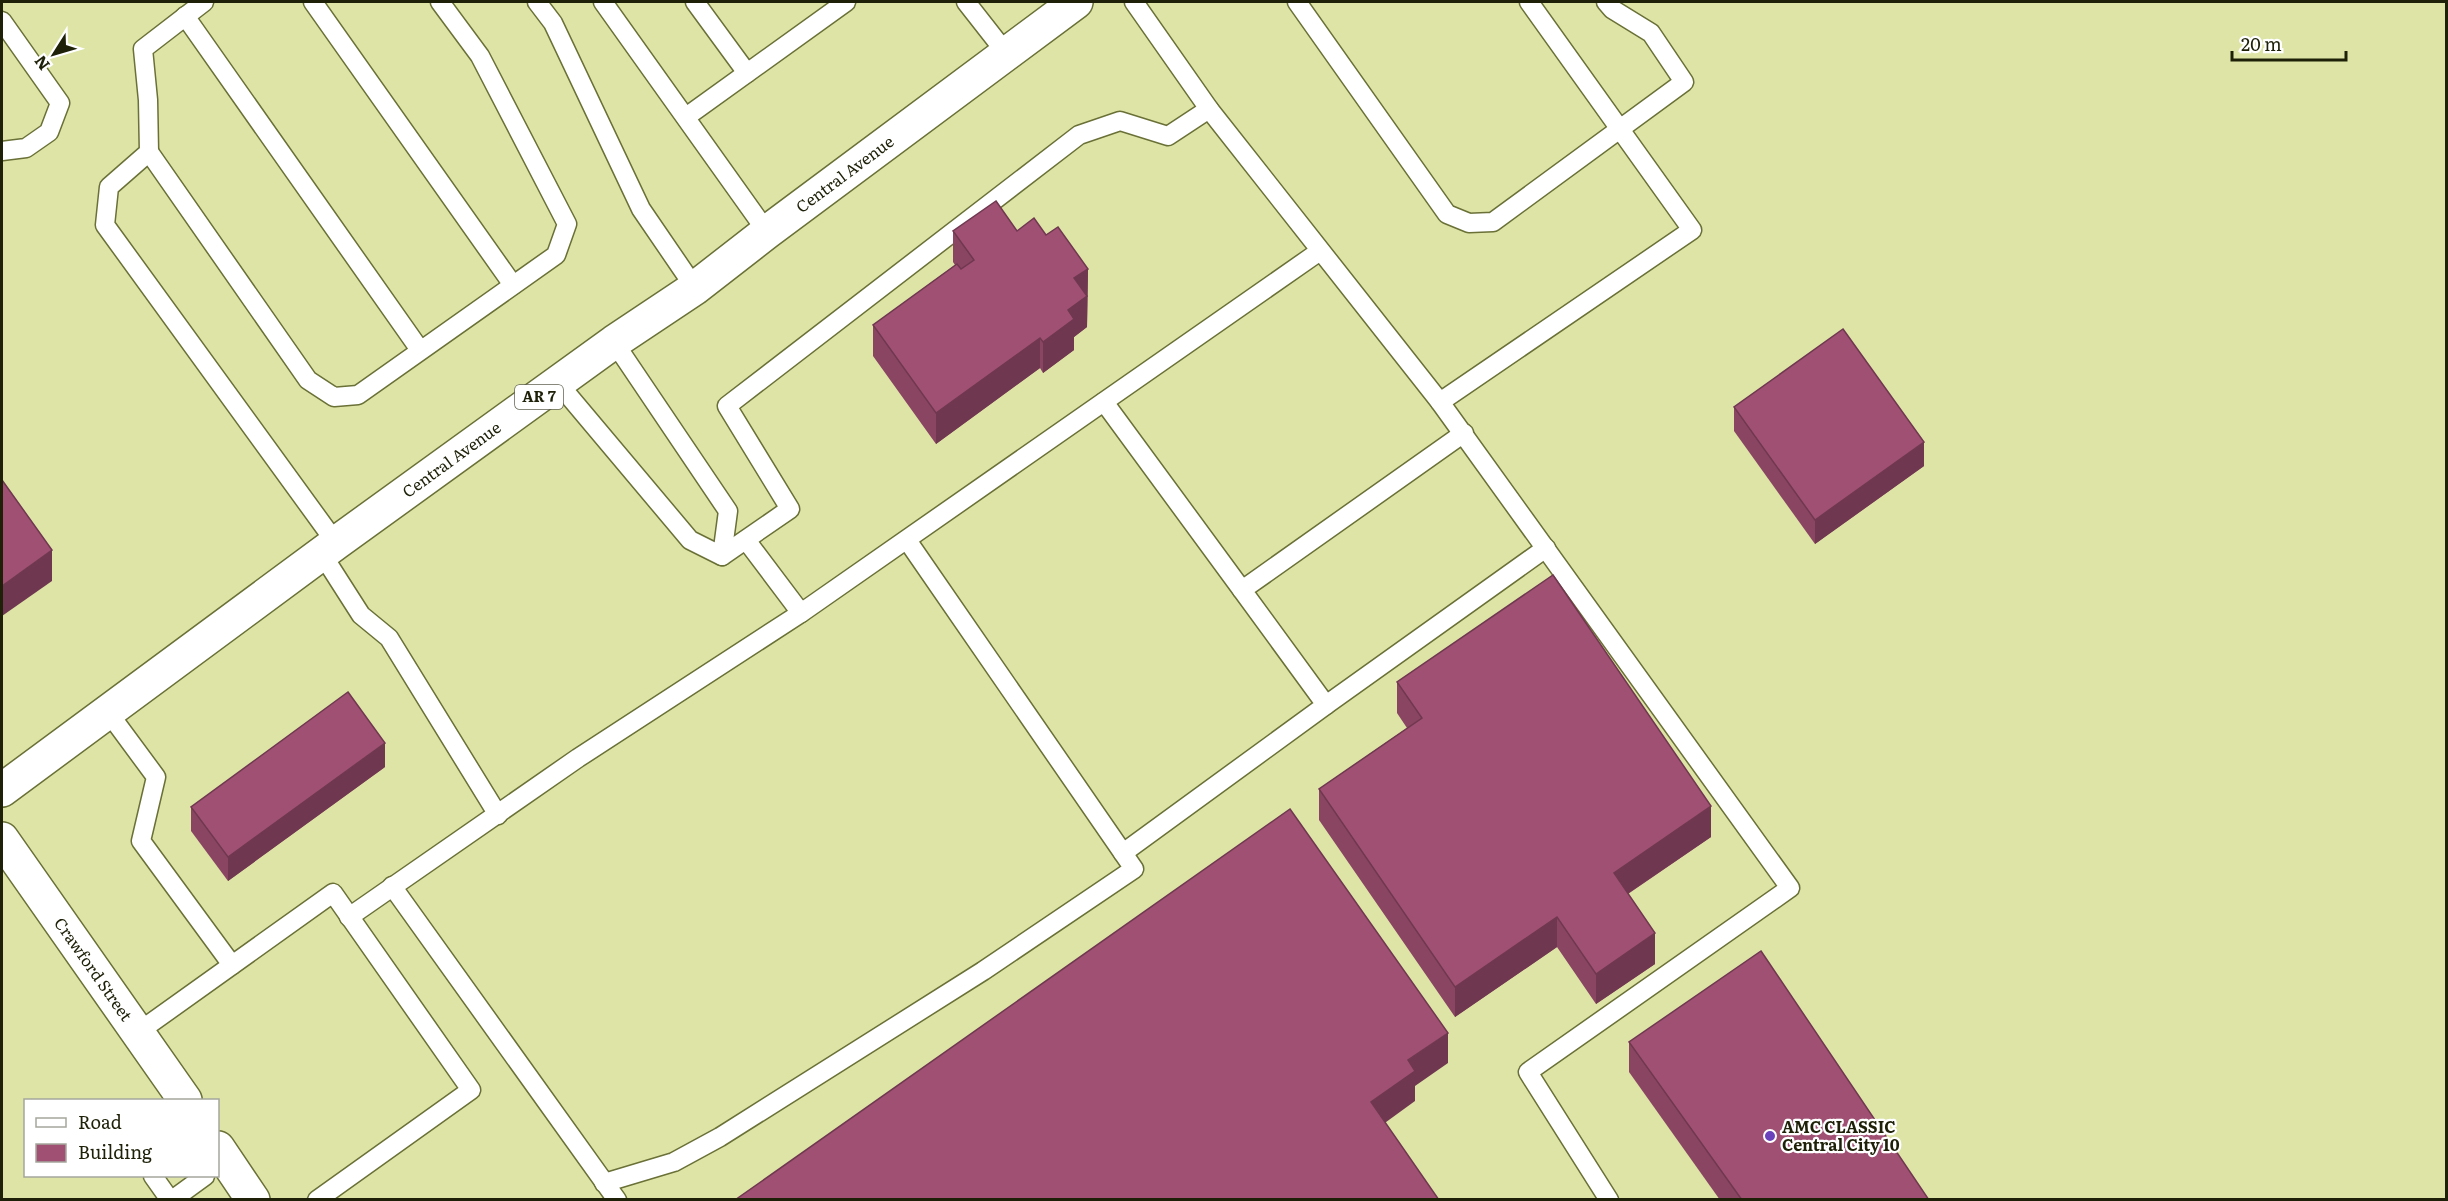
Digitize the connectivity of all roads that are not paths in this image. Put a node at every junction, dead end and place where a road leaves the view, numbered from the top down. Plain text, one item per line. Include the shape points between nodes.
1 (204, 2) edge
2 (312, 2) edge
3 (440, 2) edge
4 (537, 2) edge
5 (603, 2) edge
6 (695, 2) edge
7 (846, 2) edge
8 (966, 2) edge
9 (1076, 2) edge
10 (1134, 2) edge
11 (1297, 2) edge
12 (1529, 2) edge
13 (1606, 2) edge
14 (185, 16) junction
15 (2, 21) edge
16 (1006, 53) junction
17 (747, 73) junction
18 (1209, 109) junction
19 (687, 117) junction
20 (1621, 130) junction
21 (2, 151) edge
22 (149, 152) junction
23 (766, 232) junction
24 (1320, 252) junction
25 (513, 285) junction
26 (695, 288) junction
27 (614, 342) junction
28 (420, 350) junction
29 (558, 383) junction
30 (1104, 402) junction
31 (1440, 402) junction
32 (1464, 433) junction
33 (746, 540) junction
34 (907, 540) junction
35 (1546, 548) junction
36 (328, 549) junction
37 (722, 556) junction
38 (1242, 590) junction
39 (801, 613) junction
40 (1326, 705) junction
41 (108, 712) junction
42 (2, 790) edge
43 (498, 815) junction
44 (2, 838) edge
45 (1123, 853) junction
46 (392, 886) junction
47 (349, 917) junction
48 (232, 964) junction
49 (137, 1033) junction
50 (184, 1099) edge
51 (219, 1166) edge
52 (154, 1177) edge
53 (199, 1177) edge
54 (604, 1183) junction
55 (171, 1200) edge
56 (253, 1200) edge
57 (318, 1200) edge
58 (618, 1200) edge
59 (1609, 1200) edge

1 - 14 lane
2 - 25 lane
3 - 25 lane via 480,56 567,224 556,255
4 - 26 lane via 553,23 641,209
5 - 19 lane
6 - 17 lane
7 - 17 lane
8 - 16 lane
9 - 16 main road, Central Avenue / AR 7
10 - 18 lane
11 - 20 lane via 1447,214 1468,223 1493,222
12 - 20 lane
13 - 20 lane via 1651,33 1684,82
14 - 22 lane via 142,49
14 - 28 lane
15 - 21 lane via 60,103 49,132 26,148
16 - 23 main road, Central Avenue / AR 7
17 - 19 lane
18 - 24 lane
18 - 33 lane via 1168,136 1120,121 1079,135 727,406 790,509
19 - 23 lane
20 - 31 lane via 1692,230
22 - 28 lane via 308,380 334,397 358,395
22 - 36 lane via 109,187 105,225
23 - 26 main road, Central Avenue / AR 7
24 - 30 lane
24 - 31 lane
25 - 28 lane
26 - 27 main road, Central Avenue / AR 7
27 - 29 main road, Central Avenue / AR 7
27 - 37 lane via 728,511
29 - 36 main road, Central Avenue / AR 7
29 - 37 lane via 690,540
30 - 34 lane
30 - 38 lane
31 - 32 lane
32 - 35 lane
32 - 38 lane
33 - 37 lane
33 - 39 lane
34 - 39 lane
34 - 45 lane
35 - 40 lane
35 - 59 lane via 1790,888 1528,1072
36 - 41 main road, Central Avenue / AR 7
36 - 43 lane via 361,615 389,638
38 - 40 lane
39 - 43 lane via 578,758
40 - 45 lane
41 - 42 main road, Central Avenue / AR 7
41 - 48 lane via 156,777 141,841
43 - 46 lane
44 - 49 main road, Crawford Street
45 - 54 lane via 1134,869 891,1031 674,1162
46 - 47 lane
46 - 54 lane
47 - 48 lane via 333,893
47 - 57 lane via 471,1090
48 - 49 lane
49 - 50 main road, Crawford Street
51 - 56 main road
52 - 55 lane
53 - 55 lane
54 - 58 lane

